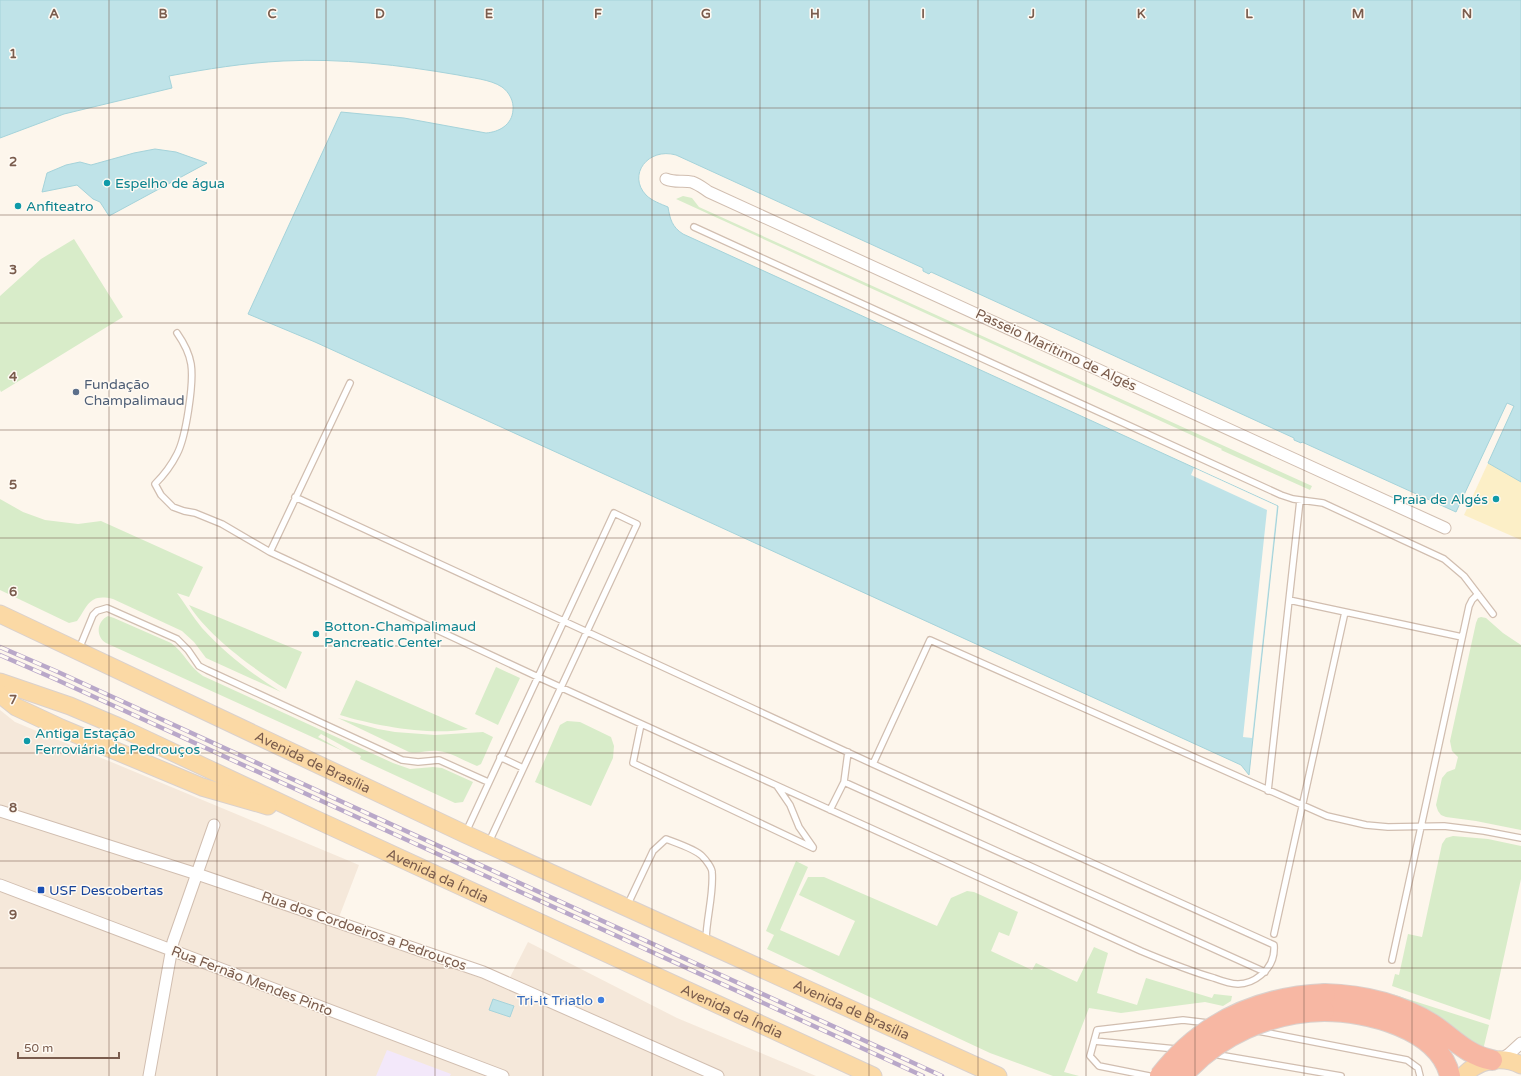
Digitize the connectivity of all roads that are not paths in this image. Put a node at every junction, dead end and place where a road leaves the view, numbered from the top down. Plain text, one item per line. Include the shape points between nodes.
1 (666, 179) dead end
2 (694, 227) dead end
3 (177, 333) dead end
4 (350, 383) dead end
5 (295, 497) junction
6 (1300, 500) junction
7 (1445, 528) dead end
8 (270, 552) junction
9 (1478, 594) junction
10 (1289, 600) junction
11 (1345, 612) junction
12 (0, 614) edge
13 (1493, 614) dead end
14 (564, 621) junction
15 (587, 632) junction
16 (1462, 637) junction
17 (78, 650) junction
18 (538, 677) junction
19 (0, 682) edge
20 (562, 688) junction
21 (0, 694) edge
22 (641, 724) junction
23 (848, 752) junction
24 (500, 757) junction
25 (874, 764) junction
26 (524, 768) junction
27 (488, 782) junction
28 (844, 782) junction
29 (776, 786) junction
30 (1268, 791) junction
31 (1302, 806) junction
32 (830, 810) junction
33 (0, 811) edge
34 (315, 819) junction
35 (214, 825) dead end
36 (1421, 826) junction
37 (465, 834) junction
38 (1521, 838) edge
39 (489, 844) junction
40 (197, 874) junction
41 (0, 885) edge
42 (626, 907) junction
43 (1274, 934) dead end
44 (706, 943) junction
45 (172, 950) junction
46 (1392, 960) dead end
47 (1265, 972) junction
48 (1325, 1002) junction
49 (1226, 1026) dead end
50 (1094, 1041) junction
51 (1521, 1043) edge
52 (1190, 1051) dead end
53 (1197, 1052) dead end
54 (1212, 1054) junction
55 (1208, 1059) dead end
56 (1496, 1060) junction
57 (1521, 1065) edge
58 (149, 1076) edge
59 (503, 1076) edge
60 (718, 1076) edge
61 (874, 1076) edge
62 (998, 1076) edge
63 (1149, 1076) edge
64 (1160, 1076) edge
65 (1182, 1076) edge
66 (1341, 1076) edge
67 (1420, 1076) edge
68 (1450, 1076) edge
69 (1463, 1076) edge

1 - 7 street, Passeio Marítimo de Algés via 700,186 708,192
2 - 6 lane via 1281,495
3 - 8 lane via 186,346 191,363 192,382 184,438 178,453 155,484 160,495 173,507 222,524
4 - 5 lane
5 - 8 lane
5 - 14 lane
6 - 9 lane via 1323,503 1444,559 1464,576
6 - 10 lane
8 - 18 lane
9 - 13 lane
9 - 16 lane via 1469,606
10 - 11 lane
10 - 30 lane
11 - 16 lane
11 - 31 lane
12 - 17 main road, Avenida de Brasília
14 - 15 lane
14 - 15 lane via 614,513 631,521 637,524
14 - 18 lane
15 - 20 lane
15 - 23 lane
16 - 36 lane
17 - 27 lane via 93,615 107,608 177,639 199,666 402,760 439,760
17 - 37 main road, Avenida de Brasília
18 - 20 lane
18 - 24 lane
19 - 34 main road, Avenida da Índia via 70,706 117,726
20 - 22 lane
20 - 26 lane
21 - 34 main road via 16,707 61,728 202,787
22 - 29 lane
22 - 29 lane via 633,763 813,848 790,805
23 - 25 lane
23 - 28 lane
24 - 26 lane
24 - 27 lane
25 - 30 lane via 930,640
25 - 47 lane via 1274,945 1272,963
26 - 39 lane
27 - 37 lane
28 - 32 lane
28 - 47 lane
29 - 32 lane
30 - 31 lane
31 - 36 lane via 1327,816 1366,826
31 - 43 lane
32 - 47 lane via 1141,951 1194,972 1232,984 1240,984 1256,979
33 - 40 street, Rua dos Cordoeiros a Pedrouços
34 - 61 main road, Avenida da Índia
35 - 40 street
36 - 38 lane via 1464,828
36 - 46 lane
37 - 39 main road, Avenida de Brasília
39 - 42 main road, Avenida de Brasília
40 - 45 street
40 - 60 street, Rua dos Cordoeiros a Pedrouços via 483,972
41 - 45 street, Rua Fernão Mendes Pinto
42 - 44 main road, Avenida de Brasília
42 - 44 lane via 653,851 666,839 684,847 702,856 712,871
44 - 62 main road, Avenida de Brasília
45 - 58 street
45 - 59 street, Rua Fernão Mendes Pinto
48 - 56 highway via 1348,995 1370,999 1409,1012 1432,1024 1474,1055
48 - 64 highway, bridge via 1305,995 1274,1000 1228,1018 1186,1047
48 - 65 highway, bridge via 1312,1012 1285,1015 1247,1029 1215,1046
48 - 68 highway via 1345,1012 1391,1023 1412,1033 1432,1046
49 - 50 lane via 1183,1020 1118,1027 1097,1030
50 - 52 lane
50 - 63 lane via 1090,1056 1099,1066
51 - 56 street via 1509,1054
53 - 54 lane
54 - 55 lane
54 - 66 lane
54 - 67 lane via 1234,1027 1407,1060 1418,1068
56 - 57 main road via 1512,1061
56 - 69 main road via 1477,1065

